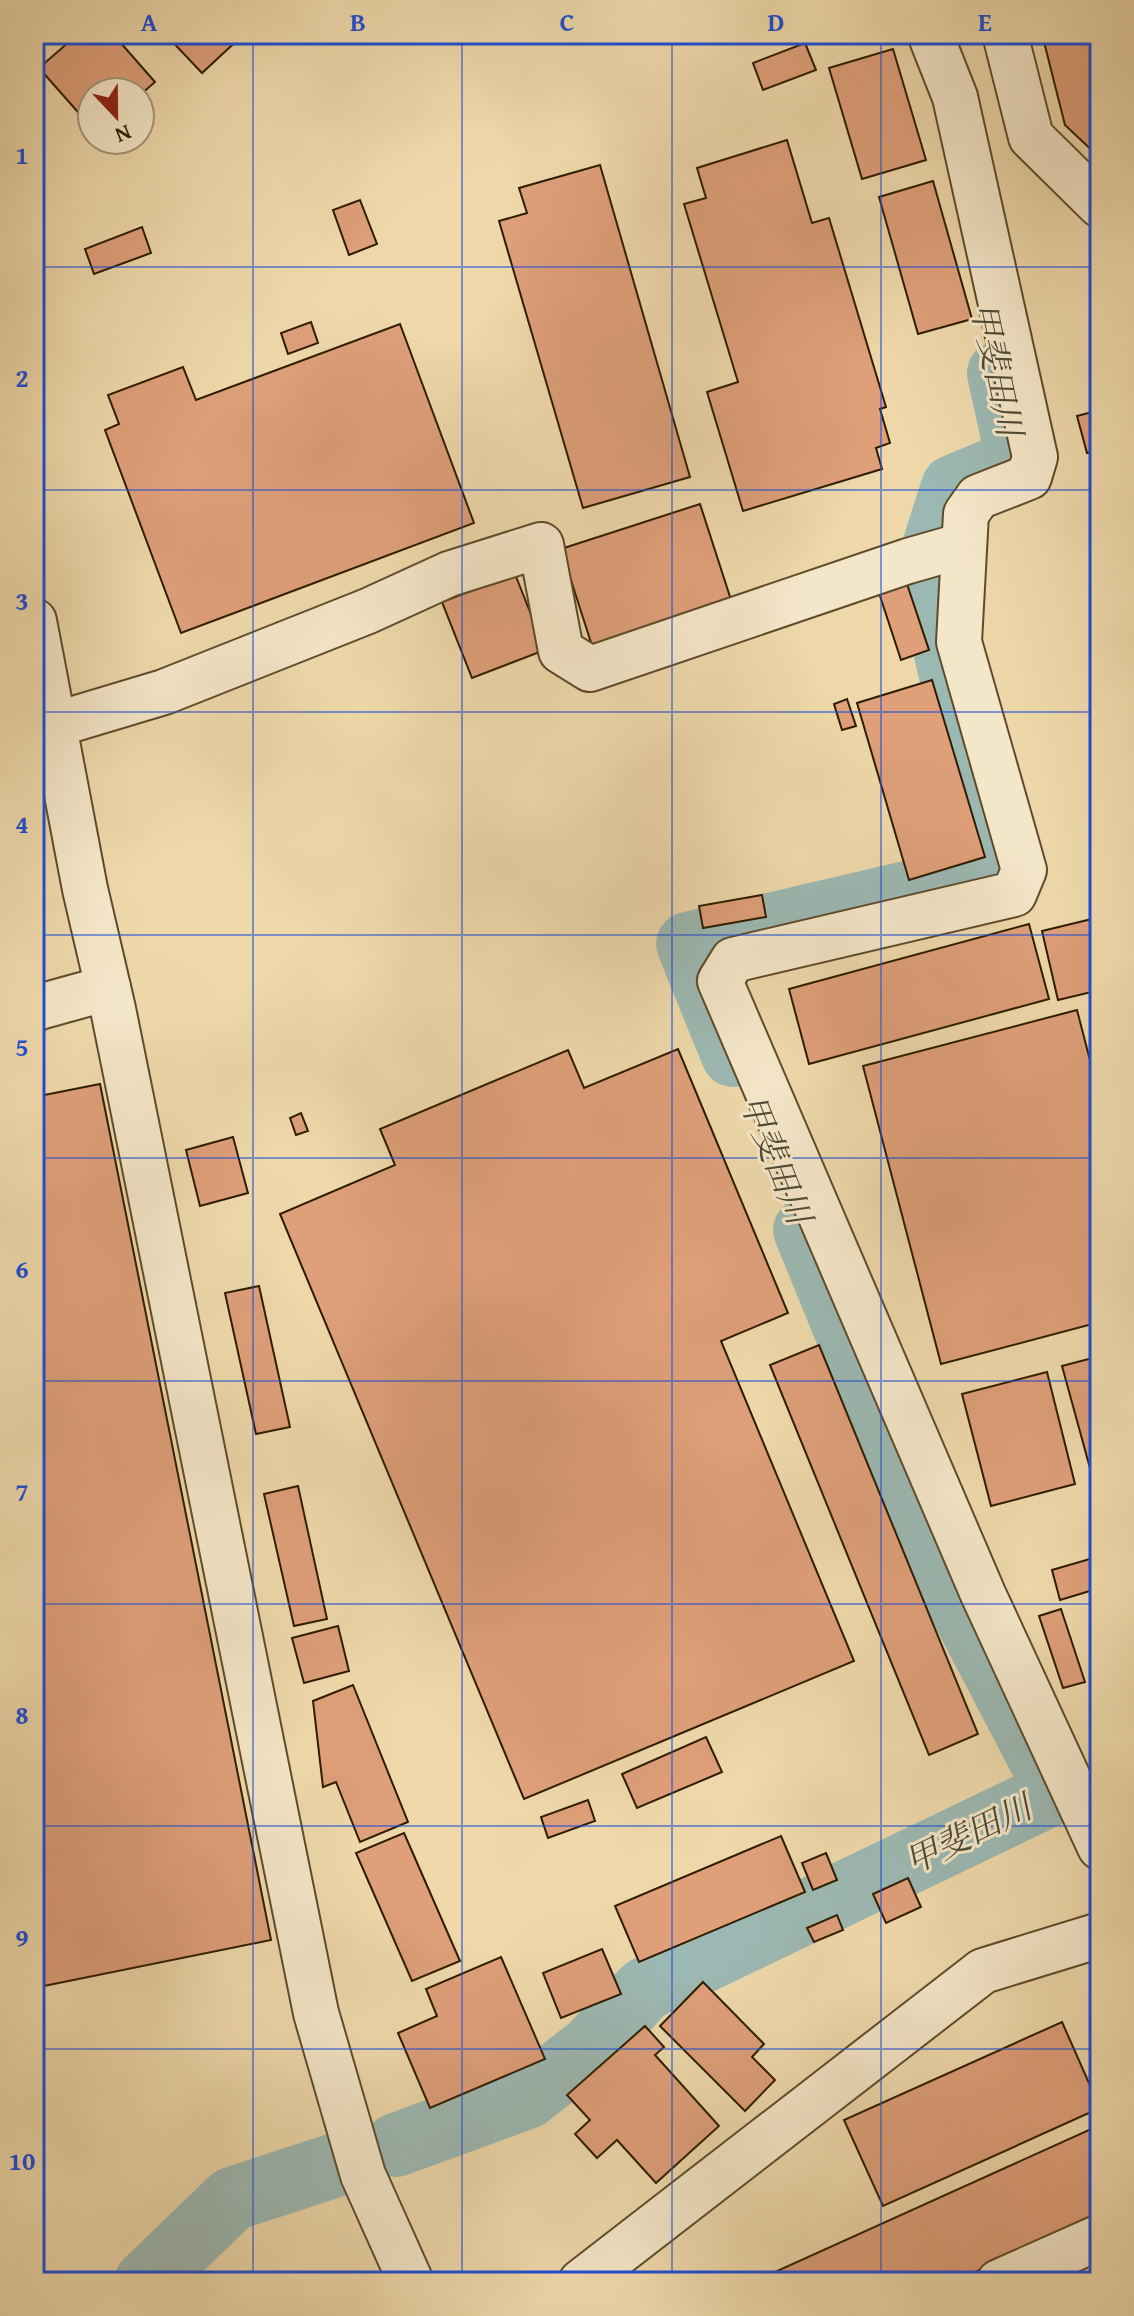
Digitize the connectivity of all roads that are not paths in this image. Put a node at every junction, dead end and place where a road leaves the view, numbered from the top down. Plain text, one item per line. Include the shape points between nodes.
1 (930, 34) edge
2 (1005, 34) edge
3 (1100, 205) edge
4 (939, 552) junction
5 (34, 621) edge
6 (54, 725) junction
7 (108, 988) junction
8 (34, 1010) edge
9 (1100, 1847) edge
10 (1100, 1935) edge
11 (1100, 2237) edge
12 (411, 2282) edge
13 (581, 2282) edge
14 (999, 2282) edge

1 - 4 street via 955,97 1035,457 1029,477 978,497
2 - 3 street via 1031,137
4 - 6 street via 590,669 561,651 541,545 449,574 164,692
4 - 9 street via 1024,870 1014,894 733,960 720,981 983,1594
5 - 6 street
6 - 7 street
7 - 8 street
7 - 12 street via 316,2013 363,2175
10 - 13 street via 983,1971
11 - 14 street

